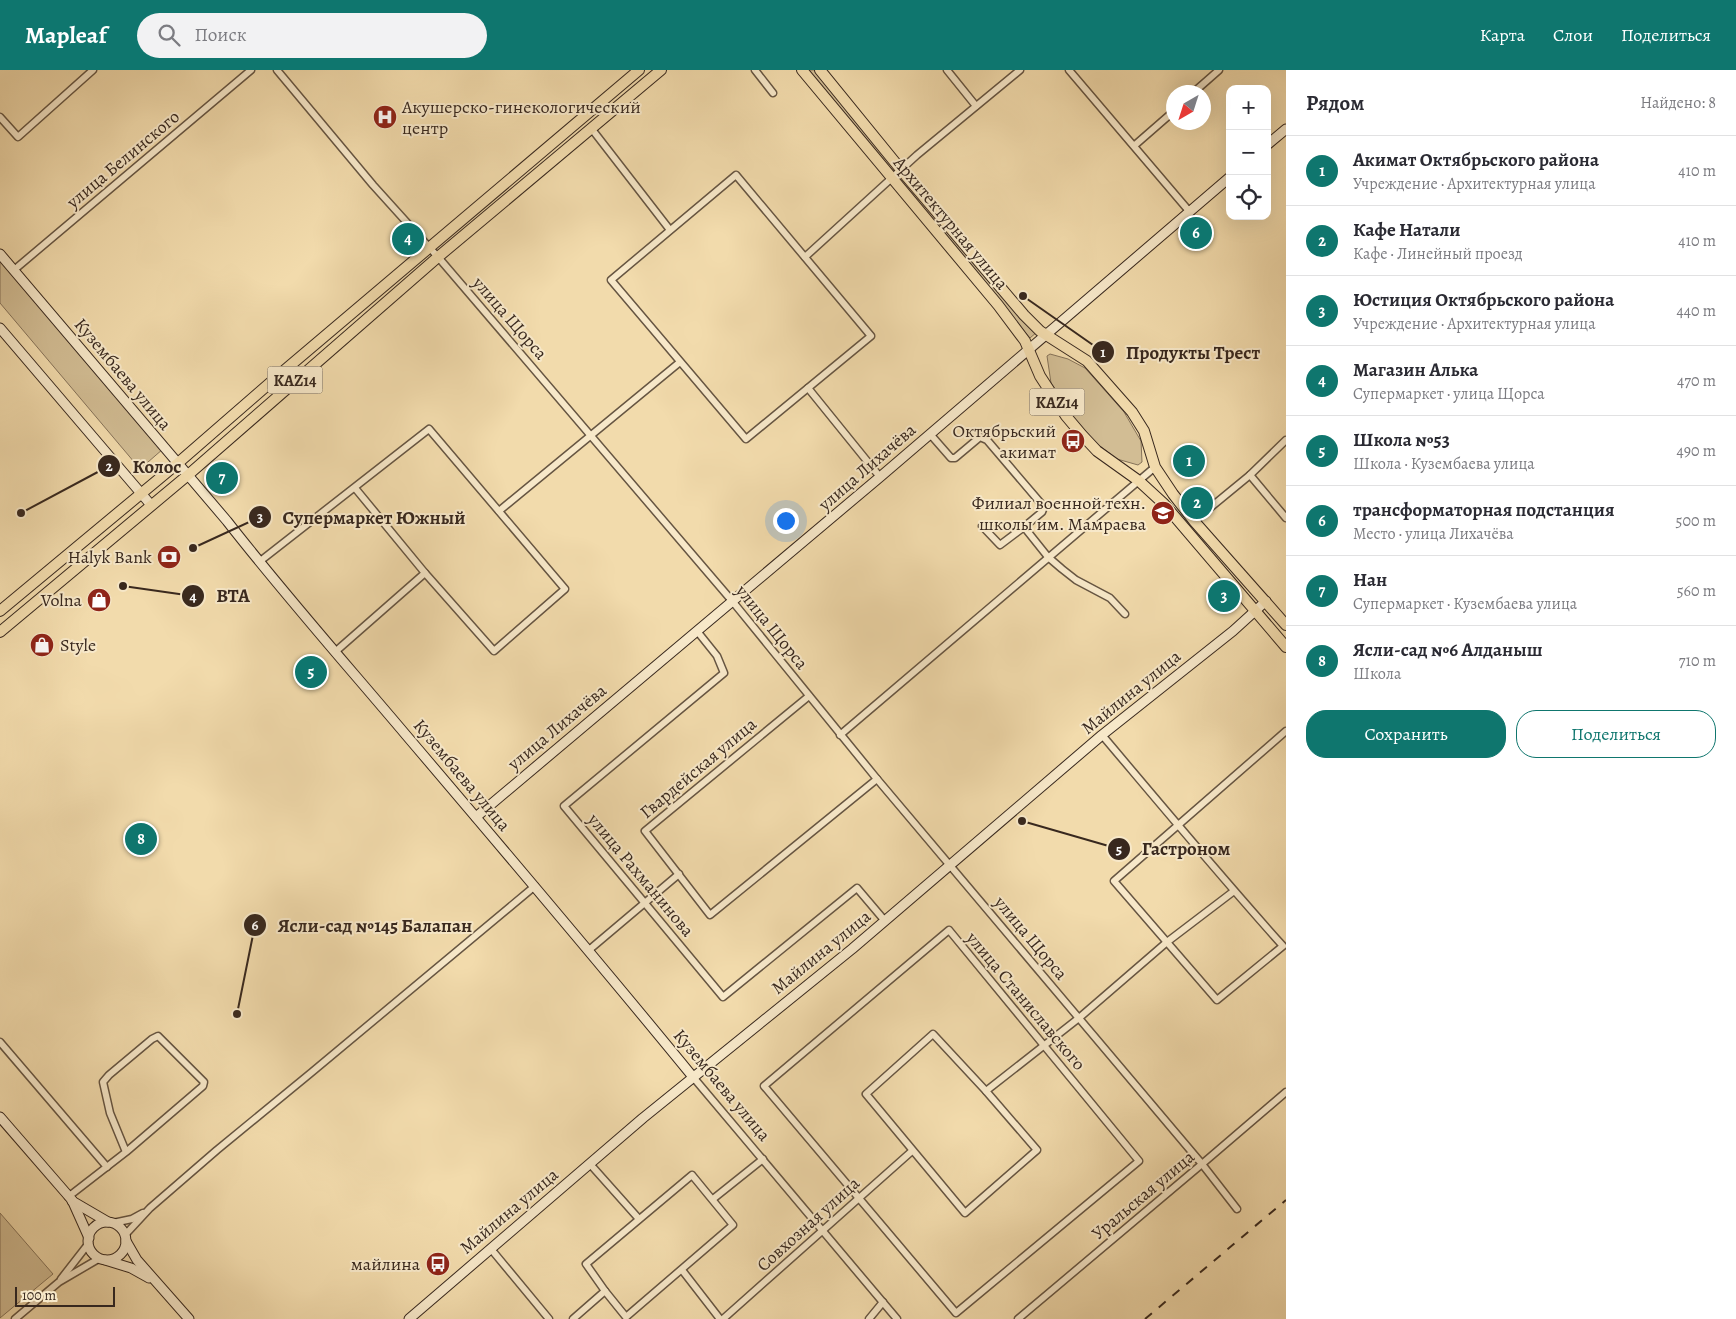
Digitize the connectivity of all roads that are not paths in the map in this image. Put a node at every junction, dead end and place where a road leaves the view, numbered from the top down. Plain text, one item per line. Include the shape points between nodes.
1 (251, 70) edge
2 (277, 70) edge
3 (639, 70) edge
4 (662, 70) edge
5 (755, 70) edge
6 (802, 70) edge
7 (820, 70) edge
8 (947, 70) edge
9 (1020, 70) edge
10 (1069, 70) edge
11 (1218, 70) edge
12 (89, 71) edge
13 (1202, 85) edge
14 (773, 93) dead end
15 (976, 106) junction
16 (0, 117) edge
17 (1166, 118) edge
18 (591, 128) junction
19 (1286, 129) edge
20 (1271, 142) edge
21 (1135, 145) junction
22 (901, 169) junction
23 (891, 177) junction
24 (1226, 180) edge
25 (1189, 211) junction
26 (670, 230) junction
27 (429, 248) junction
28 (0, 254) edge
29 (804, 256) junction
30 (438, 257) junction
31 (14, 270) junction
32 (0, 328) edge
33 (1047, 335) junction
34 (1028, 351) junction
35 (680, 362) junction
36 (808, 388) junction
37 (590, 434) junction
38 (930, 434) junction
39 (1286, 440) edge
40 (178, 463) junction
41 (1155, 466) junction
42 (188, 475) junction
43 (1250, 475) junction
44 (880, 477) junction
45 (1138, 481) junction
46 (355, 488) junction
47 (141, 493) junction
48 (151, 505) junction
49 (499, 511) junction
50 (1286, 518) edge
51 (1194, 521) junction
52 (982, 526) dead end
53 (1024, 527) junction
54 (1048, 557) junction
55 (259, 562) junction
56 (425, 573) junction
57 (1266, 601) junction
58 (732, 602) junction
59 (0, 611) edge
60 (1254, 611) junction
61 (1125, 614) dead end
62 (1286, 625) edge
63 (697, 631) junction
64 (0, 632) edge
65 (1286, 647) edge
66 (335, 652) junction
67 (809, 696) junction
68 (1286, 731) edge
69 (840, 735) junction
70 (1102, 735) junction
71 (877, 779) junction
72 (476, 817) junction
73 (1178, 825) junction
74 (949, 864) junction
75 (678, 874) junction
76 (534, 886) junction
77 (1234, 891) junction
78 (644, 903) junction
79 (885, 921) junction
80 (1166, 942) junction
81 (589, 950) junction
82 (1079, 1018) junction
83 (0, 1042) edge
84 (1044, 1045) junction
85 (693, 1077) junction
86 (986, 1091) junction
87 (1286, 1092) edge
88 (0, 1117) edge
89 (912, 1150) junction
90 (126, 1152) junction
91 (763, 1159) junction
92 (590, 1164) junction
93 (1202, 1164) junction
94 (107, 1167) junction
95 (70, 1199) junction
96 (713, 1199) junction
97 (859, 1199) junction
98 (150, 1208) junction
99 (1237, 1209) dead end
100 (639, 1220) junction
101 (111, 1222) junction
102 (823, 1232) junction
103 (126, 1238) junction
104 (89, 1241) junction
105 (491, 1249) junction
106 (102, 1259) junction
107 (682, 1270) junction
108 (59, 1282) junction
109 (155, 1282) junction
110 (605, 1291) junction
111 (883, 1302) junction
112 (14, 1319) edge
113 (189, 1319) edge
114 (409, 1319) edge
115 (549, 1319) edge
116 (572, 1319) edge
117 (722, 1319) edge
118 (869, 1319) edge
119 (897, 1319) edge
120 (1018, 1319) edge

1 - 31 street, улица Белинского
2 - 27 street, улица Щорса
3 - 27 main road, KAZ14
4 - 18 main road, KAZ14
5 - 14 street
6 - 23 main road, Архитектурная улица / KAZ14
7 - 22 main road, Архитектурная улица / KAZ14
8 - 15 street
9 - 15 street
10 - 21 street
11 - 13 street
12 - 16 street via 18,137
15 - 22 street
17 - 21 street
18 - 26 street
18 - 30 main road, KAZ14
19 - 20 street
21 - 25 street
22 - 23 street
22 - 33 main road, Архитектурная улица / KAZ14 via 1007,296
23 - 29 street
23 - 34 main road, Архитектурная улица / KAZ14 via 998,304
24 - 25 street, улица Лихачёва
25 - 33 street, улица Лихачёва
26 - 29 street via 736,175
26 - 35 street via 611,280
27 - 30 street, улица Щорса
27 - 40 main road, KAZ14
28 - 31 street, Кузембаева улица
29 - 36 street via 871,336
30 - 37 street, улица Щорса
30 - 42 main road, KAZ14
31 - 40 street, Кузембаева улица
32 - 47 street
33 - 34 street, улица Лихачёва
33 - 41 main road, Архитектурная улица / KAZ14 via 1087,361 1132,412 1144,431
34 - 38 street, улица Лихачёва
34 - 45 main road, Архитектурная улица / KAZ14 via 1044,382 1082,435
35 - 36 street via 746,439
35 - 37 street
36 - 44 street
37 - 49 street
37 - 58 street, улица Щорса
38 - 44 street, улица Лихачёва
38 - 53 street via 951,458 980,437 987,440 1044,507
39 - 43 street
40 - 42 street, Кузембаева улица
40 - 47 main road, KAZ14
41 - 45 street
41 - 51 main road, Архитектурная улица / KAZ14
42 - 48 main road, KAZ14
42 - 55 street, Кузембаева улица
43 - 50 street
43 - 51 street
44 - 58 street, улица Лихачёва
45 - 54 street
45 - 60 main road, Архитектурная улица / KAZ14 via 1164,504
46 - 49 street via 429,429
46 - 55 street
46 - 56 street
47 - 48 street
47 - 59 main road, KAZ14
48 - 64 main road, KAZ14
49 - 56 street via 565,589 494,651
51 - 57 main road, Архитектурная улица / KAZ14
52 - 53 street via 1000,545
53 - 54 street
54 - 61 street via 1076,580 1110,598
54 - 69 street
55 - 66 street, Кузембаева улица
56 - 66 street
57 - 60 street, Майлина улица
57 - 62 main road, Архитектурная улица / KAZ14
58 - 63 street, улица Лихачёва
58 - 67 street, улица Щорса
60 - 65 main road, Архитектурная улица / KAZ14
60 - 70 street, Майлина улица
63 - 72 street, улица Лихачёва
63 - 78 street, улица Рахманинова via 717,656 724,673 564,806
66 - 72 street, Кузембаева улица
67 - 69 street, улица Щорса
67 - 75 street, Гвардейская улица via 645,831
68 - 73 street
69 - 71 street, улица Щорса
70 - 73 street
70 - 74 street, Майлина улица
71 - 74 street, улица Щорса
71 - 75 street, Гвардейская улица via 710,915
72 - 76 street, Кузембаева улица
73 - 77 street
73 - 80 street via 1114,881
74 - 79 street, Майлина улица
74 - 82 street, улица Щорса
75 - 78 street
76 - 81 street, Кузембаева улица
76 - 98 street
77 - 80 street
77 - 80 street via 1282,946 1217,1000
78 - 79 street, улица Рахманинова via 723,997 857,888
78 - 81 street
79 - 85 street, Майлина улица
80 - 82 street
81 - 85 street, Кузембаева улица
82 - 84 street
82 - 93 street, улица Щорса
83 - 94 street
84 - 86 street
84 - 97 street, улица Станиславского via 1139,1161 1101,1193 956,1313
84 - 97 street, улица Станиславского via 949,930 764,1086
85 - 91 street, Кузембаева улица
85 - 92 street, Майлина улица
86 - 89 street via 933,1034 866,1094
86 - 89 street via 1037,1150 965,1213
87 - 93 street, Уральская улица
88 - 95 street
89 - 97 street, Совхозная улица
90 - 90 street via 204,1084 158,1036 103,1082 110,1113
90 - 94 street
91 - 96 street
91 - 102 street, Кузембаева улица
92 - 100 street
92 - 105 street, Майлина улица
93 - 99 street, улица Щорса
93 - 120 street, Уральская улица
94 - 95 street
95 - 101 street
95 - 104 street
96 - 100 street via 692,1174
96 - 107 street via 733,1225
97 - 102 street, Совхозная улица
98 - 101 street via 132,1219
98 - 103 street
100 - 110 street via 586,1264
101 - 103 street via 122,1229
101 - 104 street via 103,1222 93,1228
102 - 111 street, Кузембаева улица
102 - 117 street, Совхозная улица
103 - 106 street via 122,1253 111,1259
103 - 109 street via 137,1260
104 - 106 street via 93,1253
104 - 108 street
105 - 114 street, Майлина улица
105 - 115 street
106 - 108 street
106 - 109 street via 130,1268
107 - 110 street via 626,1317
107 - 117 street
108 - 112 street
109 - 113 street
110 - 116 street
111 - 118 street
111 - 119 street, Кузембаева улица

